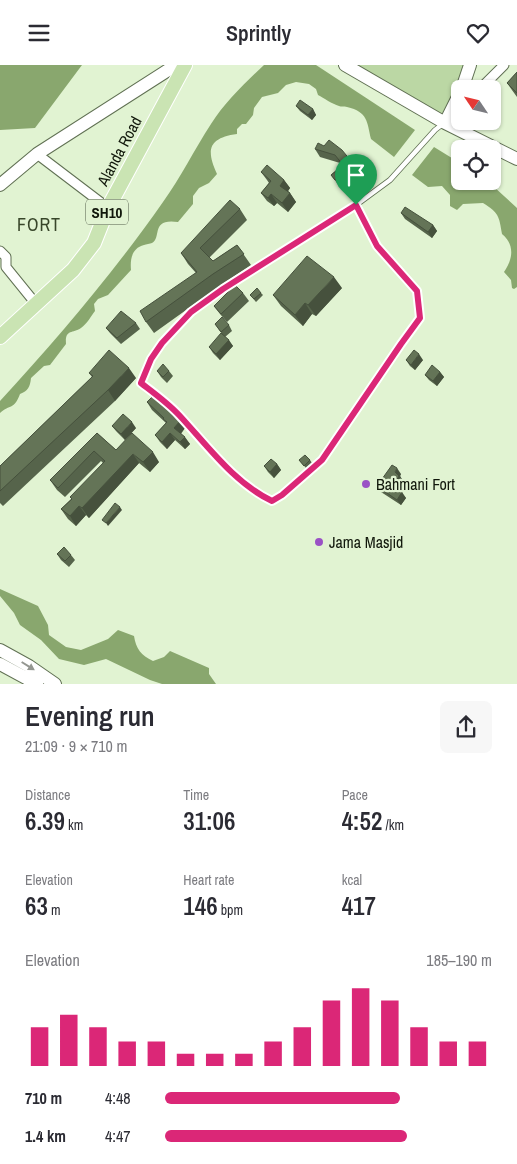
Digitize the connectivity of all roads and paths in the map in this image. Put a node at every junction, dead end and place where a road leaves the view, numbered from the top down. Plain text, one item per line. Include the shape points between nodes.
1 (176, 65) edge
2 (185, 65) edge
3 (345, 65) edge
4 (470, 65) edge
5 (504, 65) edge
6 (465, 80) edge
7 (489, 80) edge
8 (451, 111) edge
9 (451, 117) edge
10 (445, 123) junction
11 (37, 154) junction
12 (517, 159) edge
13 (0, 185) edge
14 (356, 205) junction
15 (108, 208) junction
16 (0, 251) edge
17 (3, 270) edge
18 (36, 304) junction
19 (0, 337) edge
20 (0, 650) edge
21 (0, 663) edge
22 (37, 684) edge
23 (55, 684) edge

1 - 11 street
2 - 15 main road, Alanda Road / SH10
3 - 10 street
4 - 6 street
5 - 7 street
8 - 10 street
9 - 10 street
10 - 12 street
10 - 14 lane via 390,180
11 - 13 street
11 - 15 street
14 - 14 lane via 191,312 162,343 141,383 178,413 241,480 272,501 322,460 420,318 417,291 377,246
15 - 18 main road, Alanda Road / SH10 via 94,243 73,270
16 - 17 street via 6,257
17 - 18 street
18 - 19 main road, Alanda Road / SH10
20 -> 23 street
21 - 22 street

